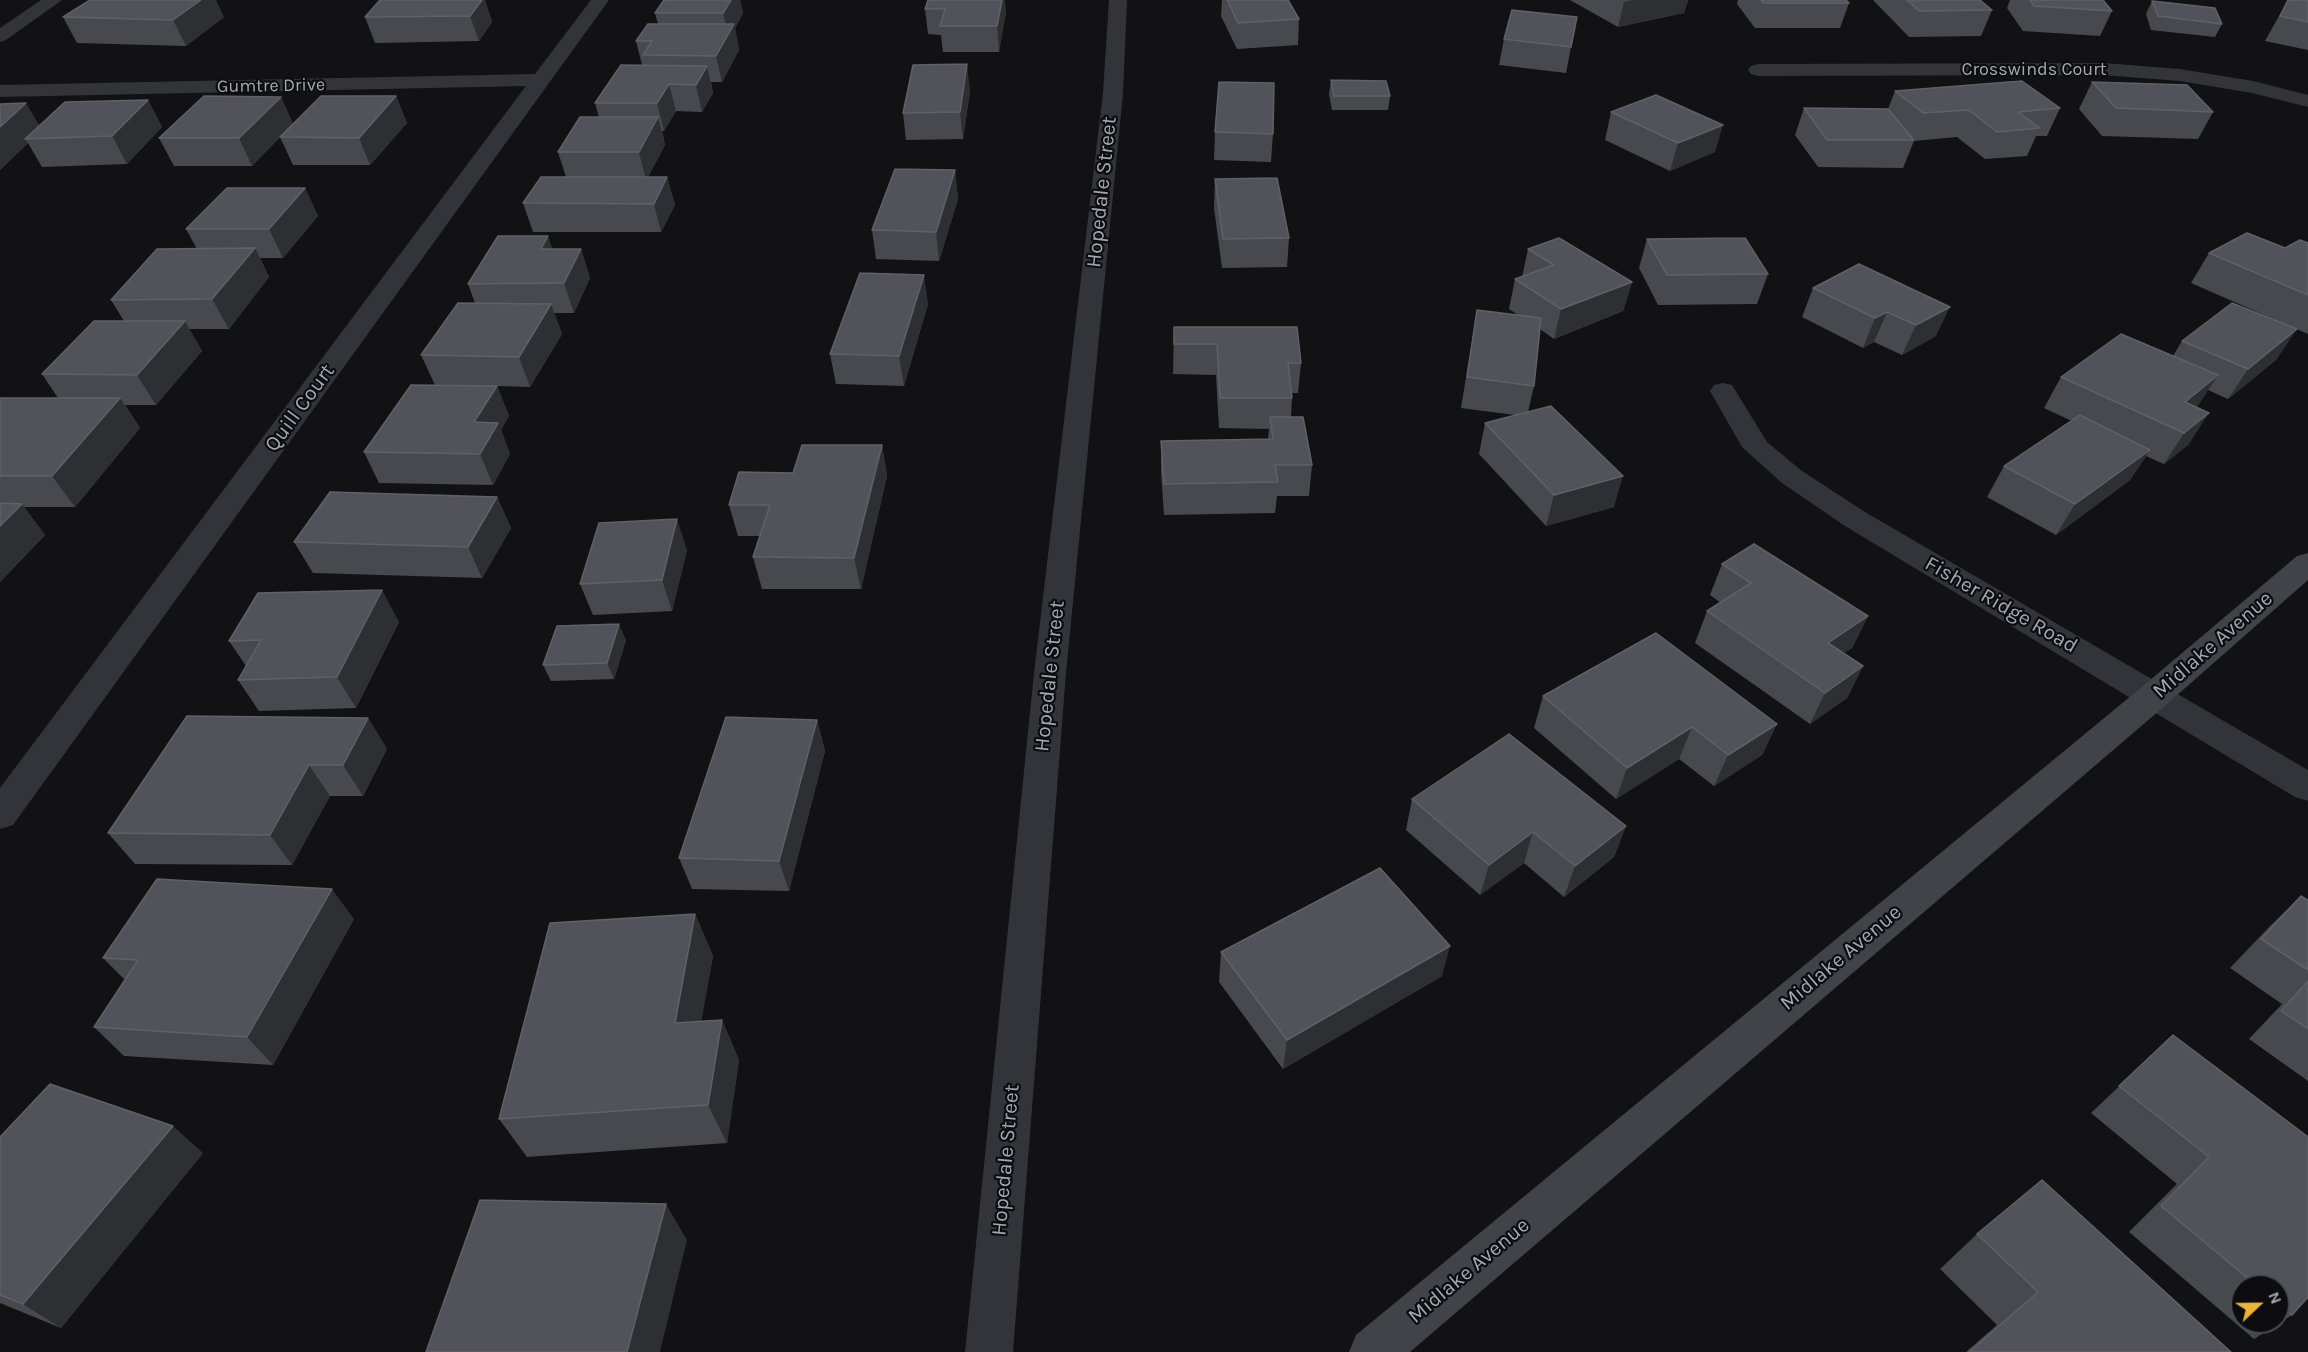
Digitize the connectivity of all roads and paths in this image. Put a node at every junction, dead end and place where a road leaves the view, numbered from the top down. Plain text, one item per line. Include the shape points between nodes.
1 (53, 0) edge
2 (600, 0) edge
3 (1118, 0) edge
4 (0, 36) edge
5 (1758, 70) dead end
6 (542, 80) junction
7 (0, 91) edge
8 (2308, 101) edge
9 (1723, 391) dead end
10 (2308, 563) edge
11 (2155, 695) junction
12 (2308, 787) edge
13 (0, 815) edge
14 (989, 1352) edge
15 (1373, 1352) edge

1 - 4 street
2 - 6 street, Quill Court
3 - 14 street, Hopedale Street via 1113,93 1050,673
5 - 8 street, Crosswinds Court via 2103,69 2180,75
6 - 7 street, Gumtre Drive
6 - 13 street, Quill Court
9 - 11 street, Fisher Ridge Road via 1756,447 1792,477 1855,519
10 - 11 street, Midlake Avenue
11 - 12 street, Fisher Ridge Road
11 - 15 street, Midlake Avenue

